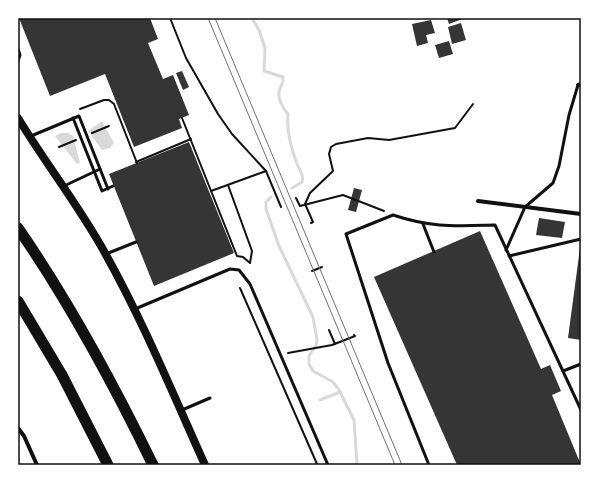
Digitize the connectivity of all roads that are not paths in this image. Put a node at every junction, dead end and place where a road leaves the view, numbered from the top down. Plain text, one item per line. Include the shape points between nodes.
1 (18, 50) edge
2 (18, 61) edge
3 (580, 85) edge
4 (18, 118) edge
5 (73, 118) junction
6 (30, 137) junction
7 (100, 169) junction
8 (94, 172) junction
9 (64, 186) junction
10 (113, 186) dead end
11 (108, 188) junction
12 (478, 201) dead end
13 (525, 207) junction
14 (581, 214) edge
15 (423, 224) junction
16 (18, 228) edge
17 (581, 239) edge
18 (136, 242) dead end
19 (506, 250) junction
20 (434, 252) dead end
21 (106, 254) junction
22 (509, 256) junction
23 (18, 301) edge
24 (135, 309) junction
25 (581, 364) edge
26 (563, 371) junction
27 (210, 398) dead end
28 (581, 410) edge
29 (181, 411) junction
30 (18, 428) edge
31 (38, 465) edge
32 (108, 465) edge
33 (153, 465) edge
34 (205, 465) edge
35 (328, 465) edge
36 (429, 465) edge

1 - 2 lane
3 - 13 lane via 569,115 553,183
4 - 6 main road
5 - 6 lane
5 - 7 lane via 79,116
5 - 8 lane
6 - 9 main road
7 - 8 lane
7 - 11 lane
8 - 9 lane
8 - 11 lane via 102,191
9 - 21 main road
10 - 11 lane
12 - 13 street
13 - 14 street
13 - 19 lane
15 - 19 lane via 494,225
15 - 20 lane
15 - 36 lane via 393,214 346,234 388,363
16 - 33 highway via 93,347
17 - 22 lane
18 - 21 lane
19 - 22 lane
21 - 24 main road
22 - 26 lane
23 - 32 highway via 62,375
24 - 29 main road
24 - 35 lane via 230,268 239,270 250,284
25 - 26 lane
26 - 28 lane
27 - 29 lane
29 - 34 main road
30 - 31 street

